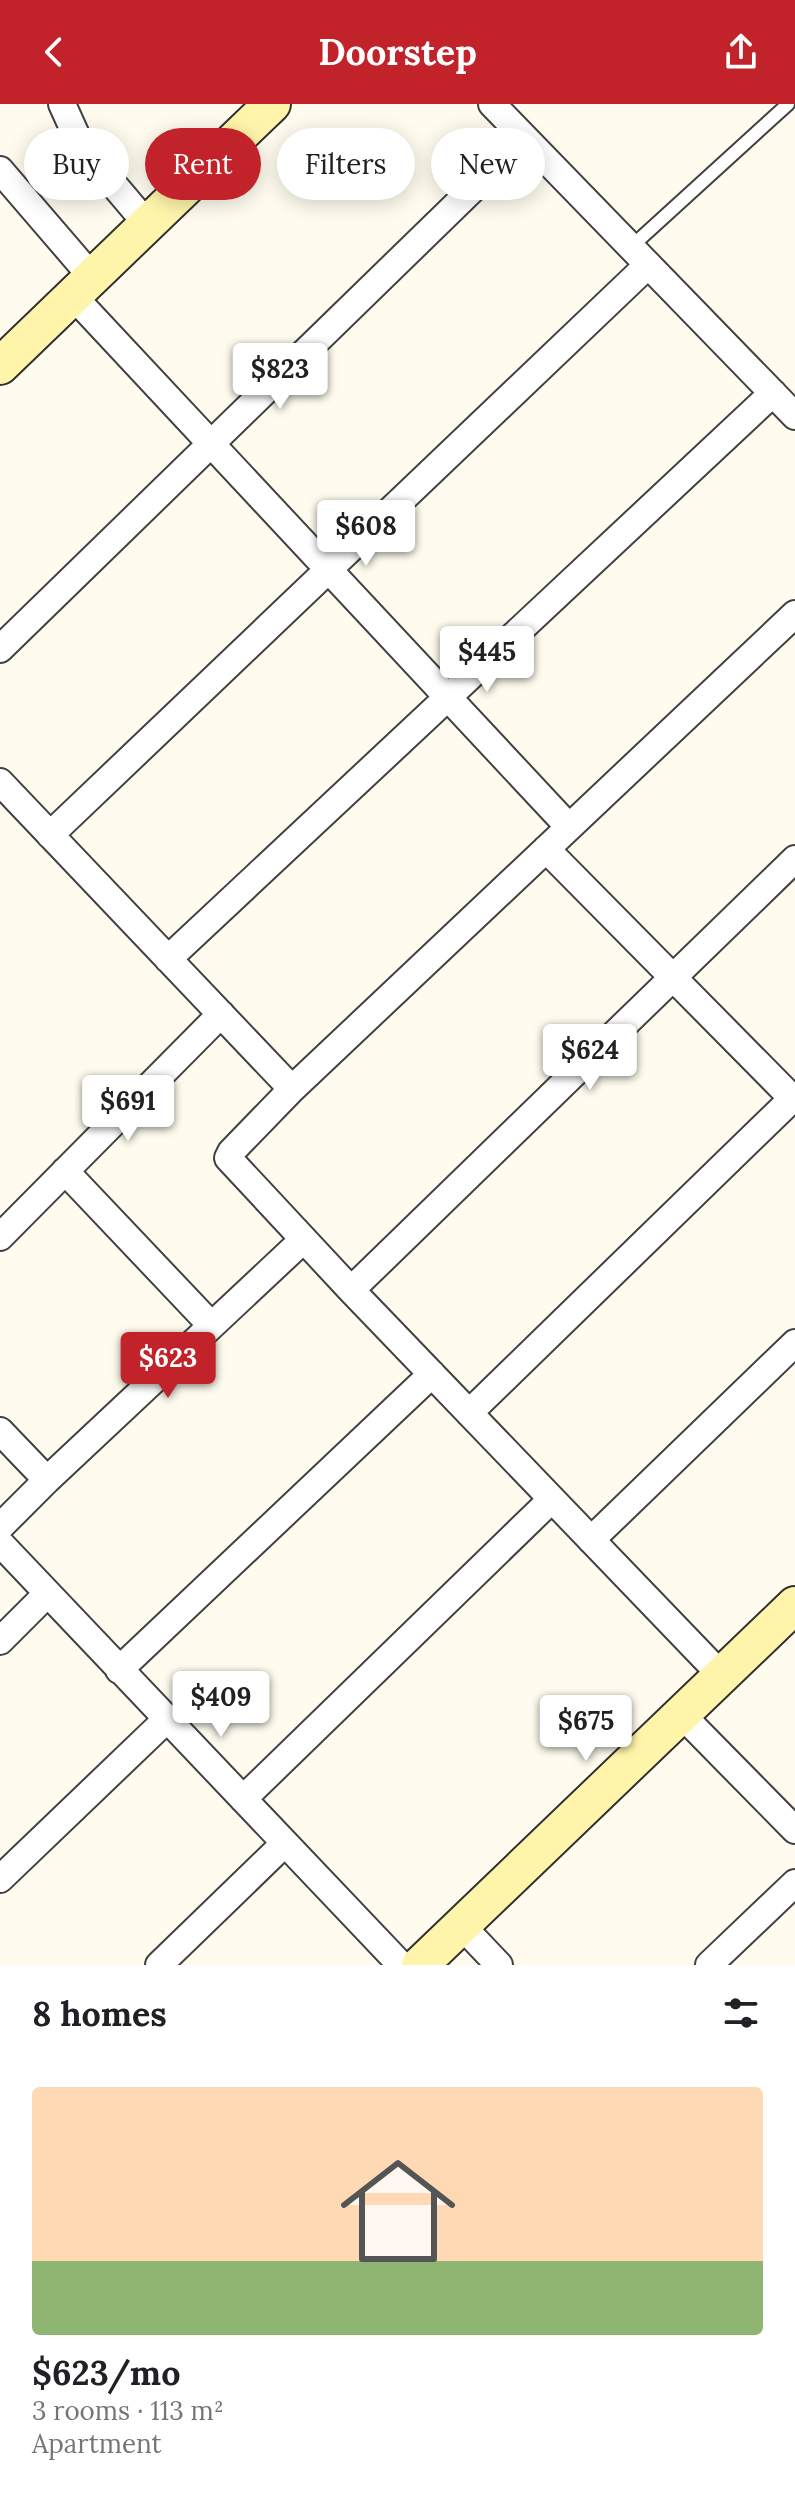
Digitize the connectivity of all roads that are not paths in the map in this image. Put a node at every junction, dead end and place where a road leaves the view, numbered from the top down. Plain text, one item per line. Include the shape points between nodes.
1 (62, 104) edge
2 (272, 104) edge
3 (492, 104) edge
4 (788, 104) edge
5 (515, 128) edge
6 (545, 159) edge
7 (0, 170) edge
8 (461, 200) edge
9 (147, 224) junction
10 (639, 256) junction
11 (83, 286) junction
12 (0, 366) edge
13 (773, 393) junction
14 (795, 416) edge
15 (211, 443) junction
16 (329, 569) junction
17 (795, 614) edge
18 (0, 649) edge
19 (448, 697) junction
20 (0, 782) edge
21 (569, 827) junction
22 (50, 835) junction
23 (546, 849) junction
24 (795, 859) edge
25 (168, 959) junction
26 (673, 977) junction
27 (221, 1014) junction
28 (292, 1089) junction
29 (794, 1099) edge
30 (65, 1171) junction
31 (0, 1237) edge
32 (303, 1240) junction
33 (351, 1290) junction
34 (211, 1325) junction
35 (795, 1343) edge
36 (432, 1374) junction
37 (469, 1413) junction
38 (0, 1431) edge
39 (47, 1480) junction
40 (552, 1499) junction
41 (0, 1527) edge
42 (591, 1540) junction
43 (0, 1543) edge
44 (47, 1594) junction
45 (795, 1605) edge
46 (0, 1641) edge
47 (119, 1670) junction
48 (722, 1676) junction
49 (680, 1713) junction
50 (167, 1719) junction
51 (243, 1799) junction
52 (795, 1830) edge
53 (285, 1843) junction
54 (0, 1879) edge
55 (795, 1883) edge
56 (461, 1925) junction
57 (159, 1965) edge
58 (401, 1965) edge
59 (420, 1965) edge
60 (499, 1965) edge
61 (709, 1965) edge

1 - 9 street via 81,146
2 - 9 street
3 - 5 street
4 - 10 lane
6 - 10 street
7 - 11 street
8 - 15 street
9 - 11 street
10 - 13 street
10 - 16 street
11 - 12 street
11 - 15 street
13 - 14 street
13 - 19 street
15 - 16 street
15 - 18 street
16 - 19 street
16 - 22 street
17 - 21 street
19 - 21 street
19 - 25 street
20 - 22 street
21 - 23 street
22 - 25 street
23 - 26 street
23 - 28 street
24 - 26 street
25 - 27 street
26 - 29 street
26 - 33 street
27 - 28 street
27 - 30 street
28 - 32 street via 228,1158
29 - 37 street
30 - 31 street
30 - 34 street
32 - 33 street
32 - 34 street
33 - 36 street
34 - 39 street
35 - 42 street
36 - 37 street
36 - 47 street
37 - 40 street
38 - 39 street
39 - 41 street
40 - 42 street
40 - 51 street
42 - 48 street
43 - 44 street
44 - 46 street
44 - 47 street
45 - 48 street
47 - 50 street
48 - 49 street
49 - 52 street
49 - 56 street
50 - 51 street
50 - 54 street
51 - 53 street
53 - 57 street
53 - 58 street
55 - 61 street
56 - 59 street
56 - 60 street

